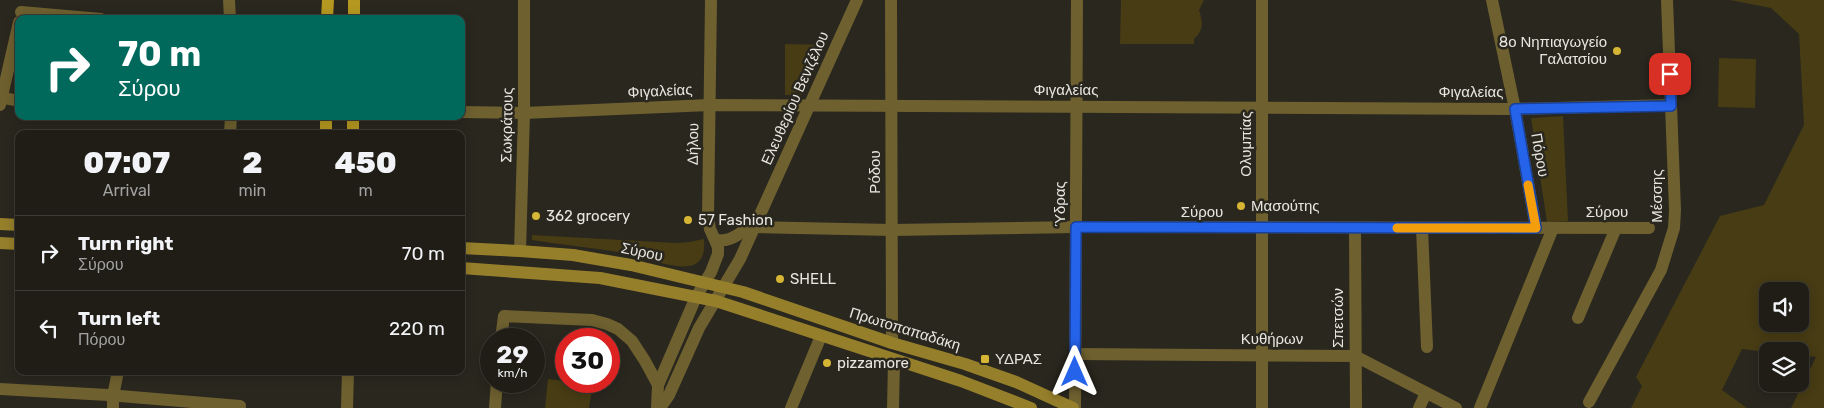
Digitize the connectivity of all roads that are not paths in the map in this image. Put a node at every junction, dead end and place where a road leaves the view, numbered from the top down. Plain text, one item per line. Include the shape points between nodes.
1 (229, 0) edge
2 (328, 0) edge
3 (354, 0) edge
4 (524, 0) edge
5 (711, 0) edge
6 (857, 0) edge
7 (891, 0) edge
8 (1077, 0) edge
9 (1262, 0) edge
10 (1492, 0) edge
11 (1668, 0) edge
12 (21, 13) edge
13 (48, 15) edge
14 (230, 15) edge
15 (327, 15) edge
16 (354, 15) edge
17 (15, 39) edge
18 (1, 100) edge
19 (15, 101) edge
20 (710, 105) junction
21 (810, 106) junction
22 (891, 106) junction
23 (1671, 106) junction
24 (1076, 107) junction
25 (1262, 108) junction
26 (1515, 109) junction
27 (465, 112) edge
28 (524, 113) junction
29 (763, 209) junction
30 (0, 224) edge
31 (15, 225) edge
32 (755, 227) junction
33 (1076, 227) junction
34 (1262, 228) junction
35 (1355, 228) junction
36 (1422, 228) junction
37 (1536, 228) junction
38 (1553, 228) junction
39 (1616, 228) junction
40 (1649, 228) dead end
41 (892, 230) junction
42 (715, 239) junction
43 (0, 243) edge
44 (15, 244) edge
45 (465, 248) edge
46 (520, 251) junction
47 (465, 268) edge
48 (704, 282) junction
49 (725, 288) junction
50 (696, 297) junction
51 (716, 301) junction
52 (1578, 318) dead end
53 (503, 328) edge
54 (821, 336) junction
55 (892, 343) junction
56 (1427, 347) dead end
57 (1075, 354) junction
58 (1262, 355) junction
59 (1355, 356) junction
60 (894, 360) junction
61 (117, 375) edge
62 (348, 375) edge
63 (658, 385) junction
64 (0, 389) edge
65 (496, 393) edge
66 (1426, 393) junction
67 (113, 402) edge
68 (1589, 402) dead end
69 (240, 406) dead end
70 (347, 408) edge
71 (495, 408) edge
72 (659, 408) edge
73 (790, 408) edge
74 (893, 408) edge
75 (1031, 408) edge
76 (1074, 408) edge
77 (1262, 408) edge
78 (1356, 408) edge
79 (1419, 408) edge
80 (1456, 408) edge
81 (1480, 408) edge

1 - 14 street
2 - 15 main road
3 - 16 main road
4 - 28 street, Σωκράτους
5 - 20 street, Δήλου
6 - 21 street, Ελευθερίου Βενιζέλου
7 - 22 street, Ρόδου
8 - 24 street, Ύδρας
9 - 25 street, Ολυμπίας
10 - 26 street, Πόρου
11 - 23 street, Μέσσης
12 - 13 street
17 - 18 street
18 - 19 street
20 - 21 street, Φιγαλείας
20 - 28 street, Φιγαλείας
20 - 42 street, Δήλου via 708,218
21 - 22 street, Φιγαλείας
21 - 29 street, Ελευθερίου Βενιζέλου
22 - 24 street, Φιγαλείας
22 - 41 street, Ρόδου
23 - 26 street, Φιγαλείας
23 - 68 street, Μέσσης via 1674,228 1662,270
24 - 25 street, Φιγαλείας
24 - 33 street, Ύδρας
25 - 26 street, Φιγαλείας
25 - 34 street, Ολυμπίας
26 - 37 street, Πόρου
27 - 28 street, Φιγαλείας
28 - 46 street, Σωκράτους
29 - 32 street, Ελευθερίου Βενιζέλου
29 - 42 street, Ελευθερίου Βενιζέλου via 755,220 729,240
30 - 31 main road
32 - 41 street, Σύρου
32 - 49 street, Ελευθερίου Βενιζέλου
33 - 34 street, Σύρου
33 - 41 street, Σύρου
33 - 57 street, Ύδρας
34 - 35 street, Σύρου
34 - 58 street, Ολυμπίας
35 - 36 street, Σύρου
35 - 59 street, Σπετσών
36 - 37 street, Σύρου
36 - 56 street
37 - 38 street, Σύρου
38 - 39 street, Σύρου
38 - 81 street
39 - 40 street, Σύρου
39 - 52 street
41 - 55 street, Ρόδου
42 - 48 street, Δήλου via 718,254
43 - 44 main road
45 - 46 main road
46 - 48 main road, Σύρου via 573,255
47 - 50 main road, Πρωτοπαπαδάκη via 600,278
48 - 49 main road, Πρωτοπαπαδάκη
48 - 50 street
49 - 51 street
49 - 55 main road, Πρωτοπαπαδάκη
50 - 51 main road, Πρωτοπαπαδάκη
50 - 63 street
51 - 54 main road, Πρωτοπαπαδάκη
51 - 72 street via 699,328 669,395
53 - 63 street via 504,316 592,320 607,324 632,341
54 - 60 main road, Πρωτοπαπαδάκη
54 - 73 street
55 - 76 main road, Πρωτοπαπαδάκη via 1007,379
57 - 58 street, Κυθήρων
57 - 76 street, Ύδρας
58 - 59 street, Κυθήρων
58 - 77 street, Ολυμπίας
59 - 66 street, Κυθήρων
59 - 78 street, Σπετσών
60 - 74 street
60 - 75 main road, Πρωτοπαπαδάκη via 962,381
61 - 67 street
62 - 70 street
63 - 72 street
64 - 67 street
65 - 71 street
66 - 79 street
66 - 80 street, Κυθήρων
67 - 69 street

